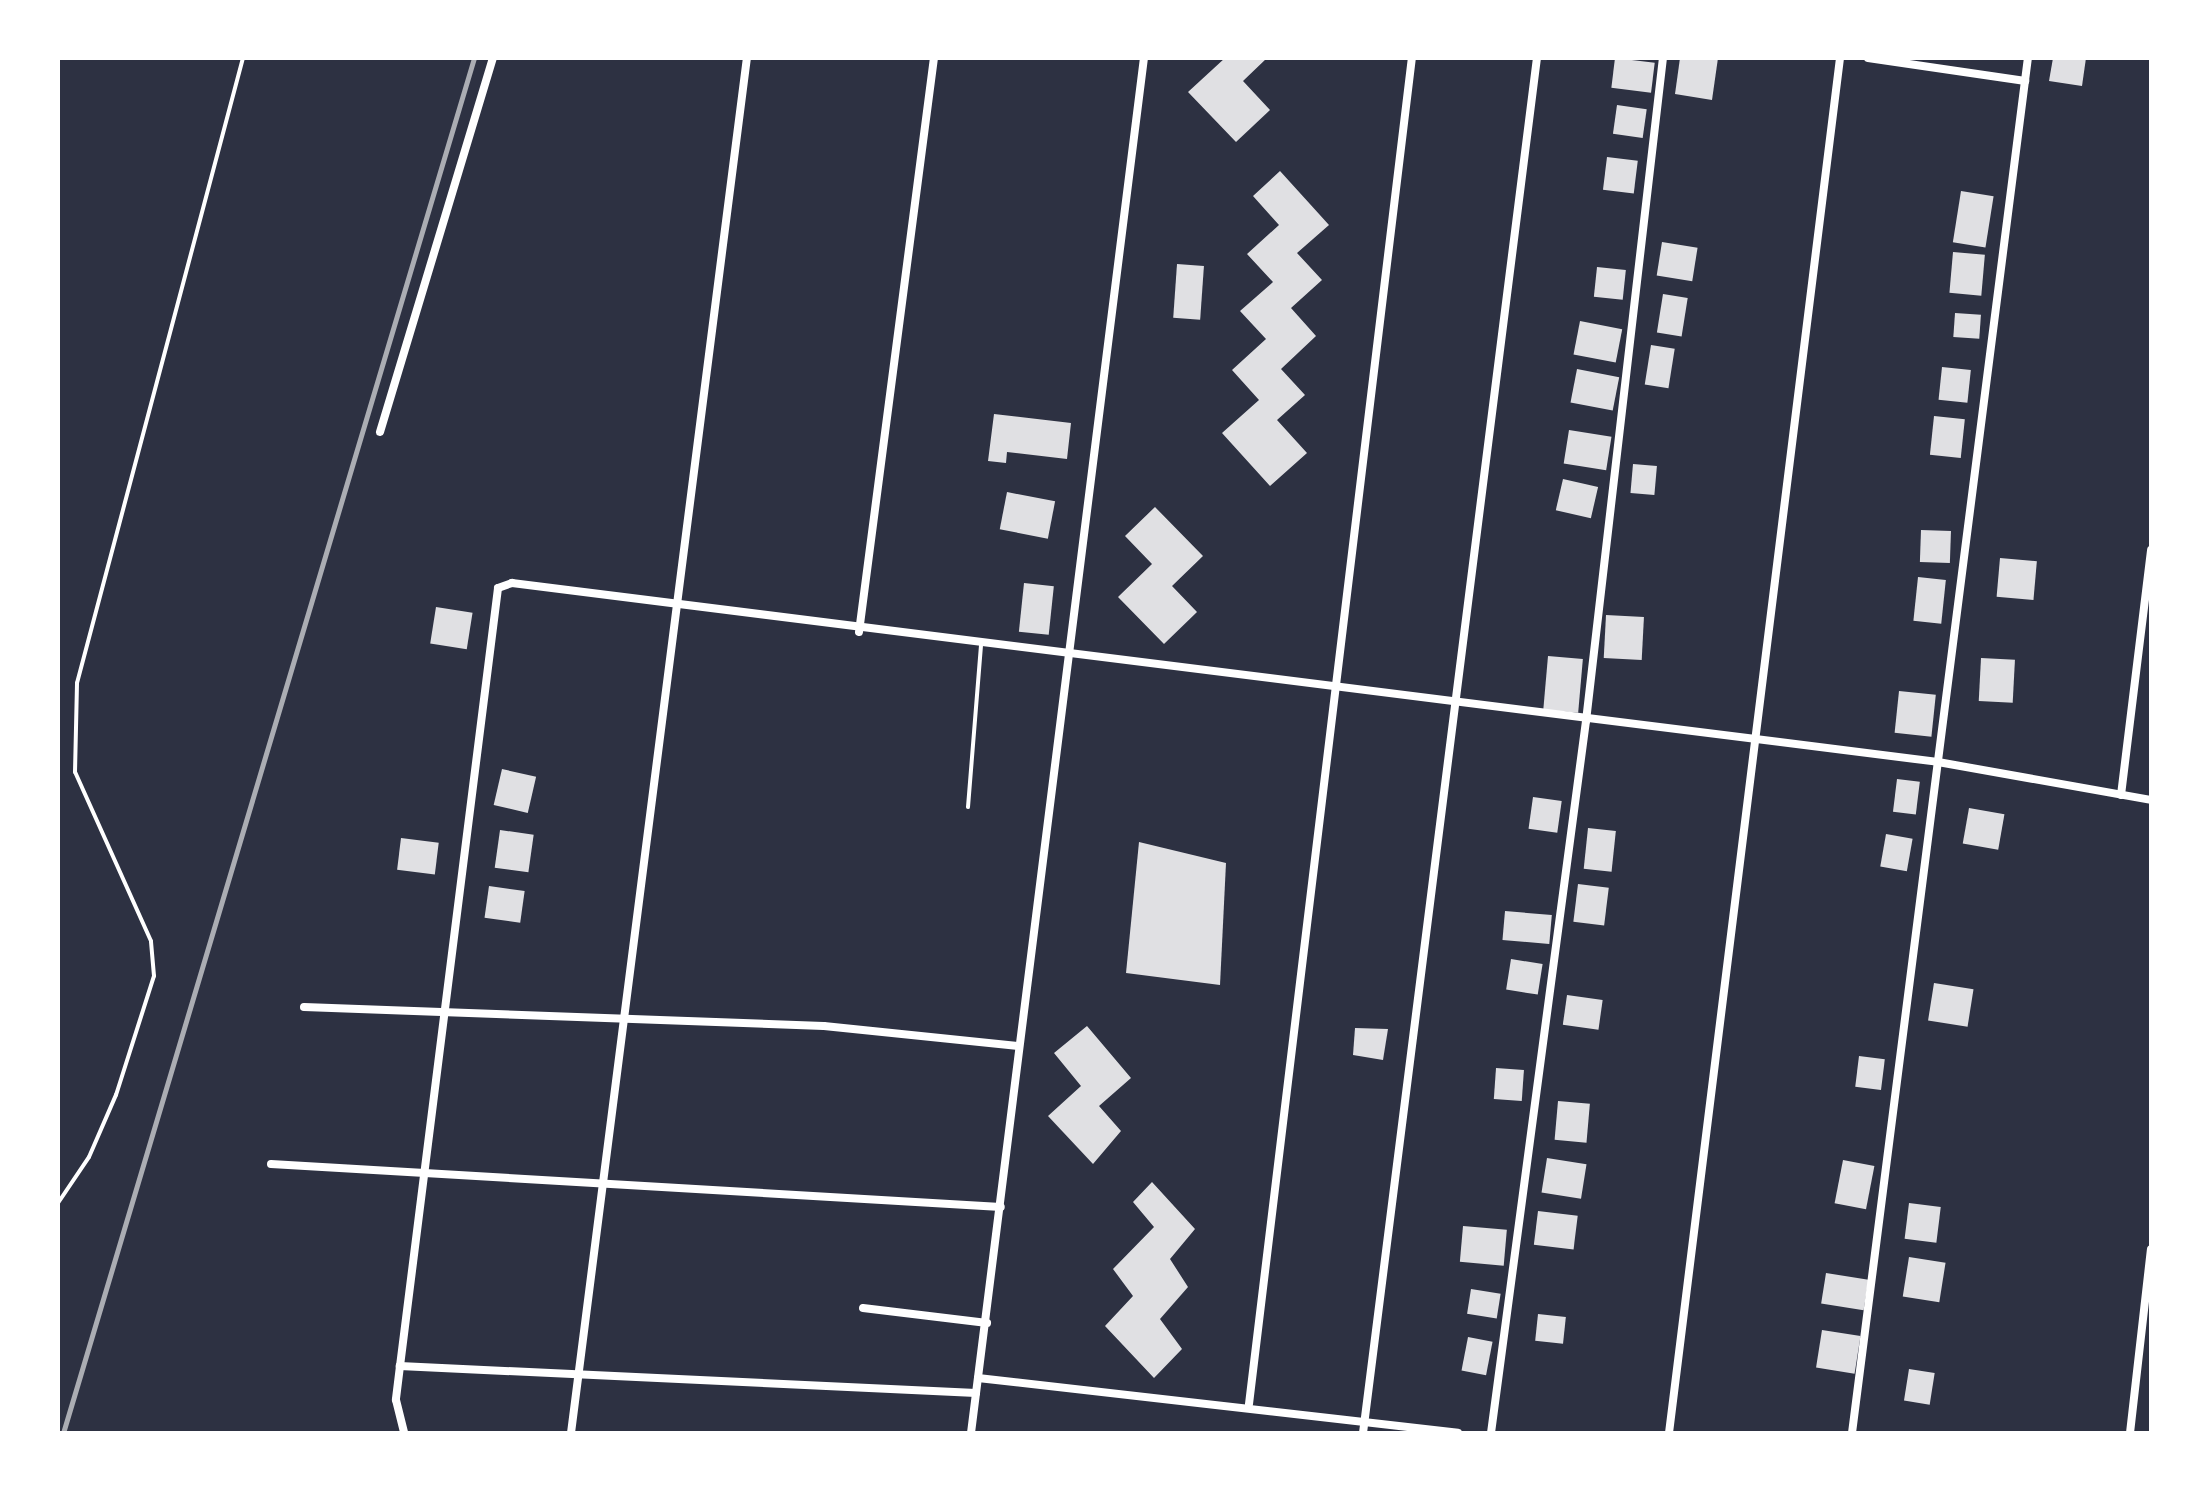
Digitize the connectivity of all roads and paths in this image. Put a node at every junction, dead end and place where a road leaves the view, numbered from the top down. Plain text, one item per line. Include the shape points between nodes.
1 (243, 58) edge
2 (493, 58) edge
3 (747, 58) edge
4 (934, 58) edge
5 (1144, 58) edge
6 (1412, 58) edge
7 (1537, 58) edge
8 (1663, 58) edge
9 (1840, 58) edge
10 (1868, 58) edge
11 (2028, 58) edge
12 (2025, 81) junction
13 (380, 432) dead end
14 (2151, 550) edge
15 (677, 604) junction
16 (859, 632) junction
17 (981, 646) junction
18 (1070, 657) junction
19 (1332, 690) junction
20 (1452, 703) junction
21 (1586, 721) junction
22 (1757, 739) junction
23 (1938, 762) junction
24 (2121, 795) junction
25 (2151, 800) edge
26 (968, 807) dead end
27 (304, 1007) dead end
28 (444, 1010) junction
29 (623, 1017) junction
30 (1019, 1046) junction
31 (271, 1164) dead end
32 (420, 1174) junction
33 (603, 1183) junction
34 (58, 1203) edge
35 (1001, 1207) junction
36 (2151, 1249) edge
37 (863, 1308) dead end
38 (987, 1323) junction
39 (400, 1366) junction
40 (578, 1374) junction
41 (978, 1378) junction
42 (976, 1393) junction
43 (1249, 1404) junction
44 (1364, 1421) junction
45 (404, 1433) edge
46 (571, 1433) edge
47 (971, 1433) edge
48 (1363, 1433) edge
49 (1458, 1433) edge
50 (1491, 1433) edge
51 (1669, 1433) edge
52 (1852, 1433) edge
53 (2130, 1433) edge

1 - 34 lane via 77,683 75,772 151,941 154,976 116,1095 89,1157
2 - 13 street
3 - 15 street
4 - 16 street
5 - 18 street
6 - 19 street
7 - 20 street
8 - 21 street
9 - 22 street
10 - 12 street
11 - 12 street
12 - 23 street
14 - 24 street
15 - 16 street
15 - 28 street via 512,583 495,594
15 - 29 street
16 - 17 street
17 - 18 street
17 - 26 lane
18 - 19 street
18 - 30 street
19 - 20 street
19 - 43 street
20 - 21 street
20 - 44 street
21 - 22 street
21 - 50 street
22 - 23 street
22 - 51 street
23 - 24 street
23 - 52 street
24 - 25 street
27 - 28 street
28 - 29 street
28 - 32 street
29 - 30 street
29 - 33 street
30 - 35 street
31 - 32 street
32 - 33 street
32 - 39 street
33 - 35 street
33 - 40 street
35 - 38 street
36 - 53 street
37 - 38 street
38 - 41 street
39 - 40 street
39 - 45 street via 396,1400
40 - 42 street
40 - 46 street
41 - 42 street
41 - 43 street
42 - 47 street
43 - 44 street
44 - 48 street
44 - 49 street

